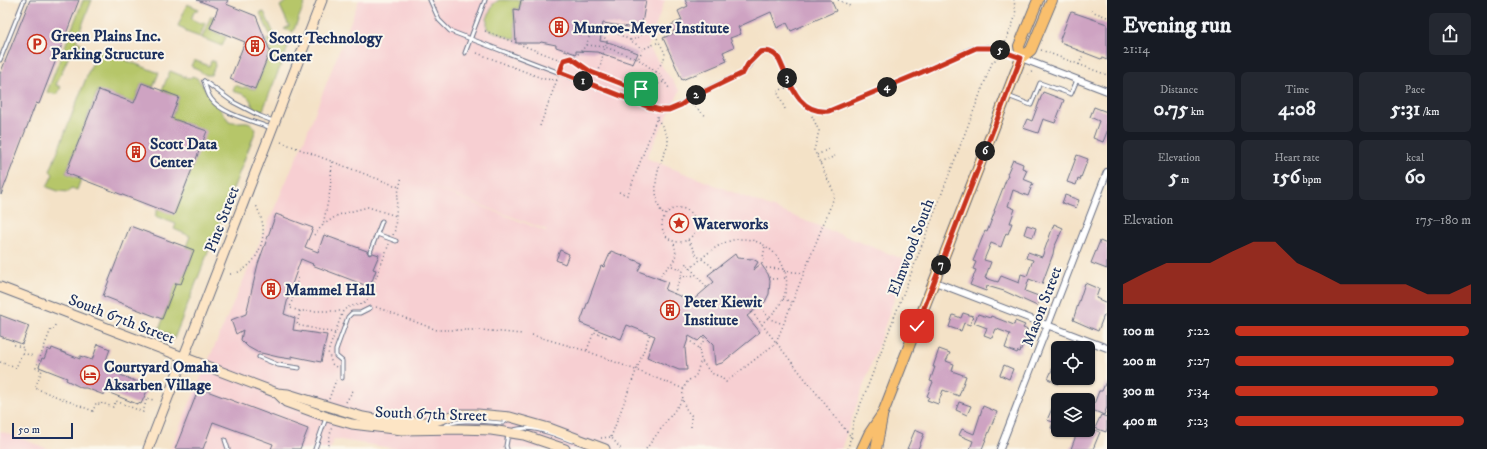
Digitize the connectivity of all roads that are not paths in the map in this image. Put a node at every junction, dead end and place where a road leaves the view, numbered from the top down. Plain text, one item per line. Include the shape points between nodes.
1 (24, 0) edge
2 (322, 0) edge
3 (430, 0) edge
4 (485, 0) edge
5 (1038, 0) edge
6 (1052, 0) edge
7 (470, 39) junction
8 (465, 53) dead end
9 (1021, 58) junction
10 (0, 60) edge
11 (1077, 80) junction
12 (1107, 91) edge
13 (1007, 96) junction
14 (273, 125) junction
15 (1107, 172) edge
16 (382, 221) dead end
17 (377, 234) junction
18 (396, 241) dead end
19 (370, 252) dead end
20 (935, 282) junction
21 (0, 287) edge
22 (370, 308) dead end
23 (1048, 325) junction
24 (1107, 348) edge
25 (259, 357) dead end
26 (183, 358) junction
27 (299, 368) dead end
28 (342, 378) dead end
29 (277, 393) junction
30 (883, 413) junction
31 (327, 417) junction
32 (510, 417) junction
33 (440, 430) junction
34 (509, 432) junction
35 (225, 440) dead end
36 (148, 449) edge
37 (228, 449) edge
38 (315, 449) edge
39 (507, 449) edge
40 (565, 449) edge
41 (595, 449) edge
42 (605, 449) edge
43 (862, 449) edge
44 (876, 449) edge
45 (1000, 449) edge

1 - 10 lane
2 - 14 main road, Pine Street
3 - 7 lane via 444,26
4 - 7 lane
5 - 9 main road via 1019,46
6 - 9 main road via 1031,50
7 - 8 lane
7 - 9 lane via 660,110 669,110 681,105 743,73 755,57 765,51 776,55 802,103 820,112 829,111 976,48 994,48
9 - 11 street
9 - 13 main road
11 - 12 street
11 - 13 lane via 1071,94 1040,83 1031,105
13 - 20 main road
14 - 14 lane via 233,102 204,81 212,99 219,106 227,111
14 - 26 main road, Pine Street
15 - 23 street, Mason Street
16 - 17 lane
17 - 18 lane
17 - 19 lane
20 - 23 street
20 - 30 main road
21 - 26 main road, South 67th Street
22 - 28 lane via 360,313 352,313 348,318 336,350 336,356 342,361
23 - 24 street
23 - 45 street, Mason Street
25 - 27 lane via 278,365
26 - 29 main road, South 67th Street
26 - 36 main road, Pine Street
29 - 31 main road, South 67th Street via 286,402
29 - 32 main road, South 67th Street via 392,422 432,422 458,414
30 - 43 main road
30 - 44 main road
31 - 33 main road, South 67th Street via 372,427 414,431
31 - 38 lane
32 - 33 lane via 503,423 449,423
32 - 42 main road, South 67th Street via 549,428
33 - 34 main road, South 67th Street
34 - 39 lane via 506,438
34 - 40 main road, South 67th Street
34 - 41 lane via 532,429
35 - 37 lane

